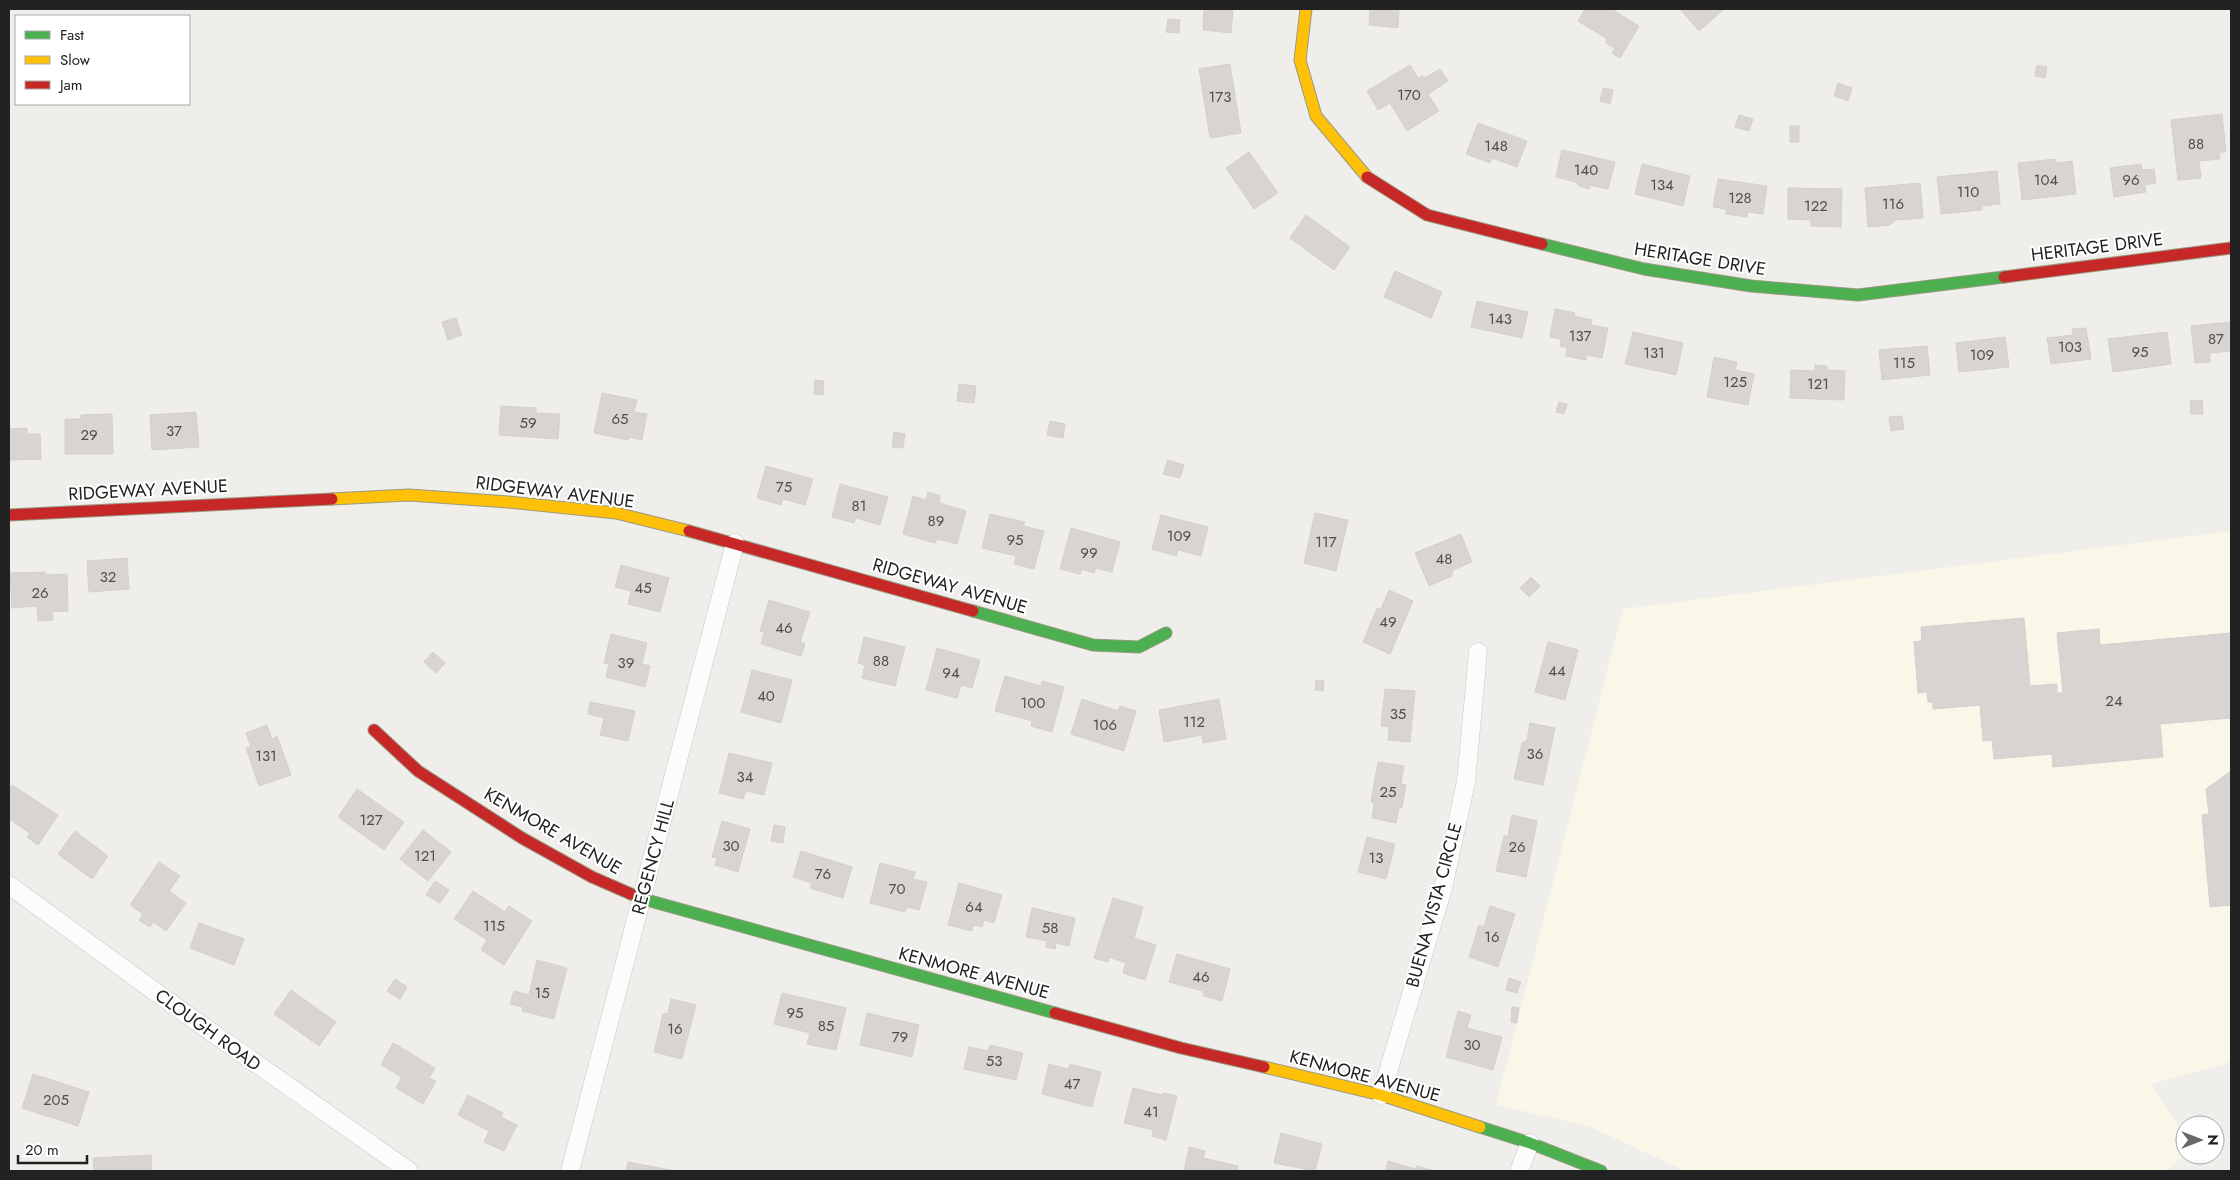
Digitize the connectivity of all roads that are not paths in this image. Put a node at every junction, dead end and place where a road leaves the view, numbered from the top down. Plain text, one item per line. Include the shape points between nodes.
1 (1306, 9) edge
2 (2231, 248) edge
3 (9, 515) edge
4 (734, 543) junction
5 (1166, 633) dead end
6 (1478, 652) dead end
7 (374, 730) dead end
8 (9, 885) edge
9 (643, 899) junction
10 (1381, 1095) junction
11 (1530, 1143) junction
12 (409, 1171) edge
13 (570, 1171) edge
14 (1519, 1171) edge
15 (1600, 1171) edge

1 - 2 street, HERITAGE DRIVE via 1300,60 1316,116 1364,175 1427,215 1644,269 1751,286 1858,295
3 - 4 street, RIDGEWAY AVENUE via 410,495 616,513
4 - 5 street, RIDGEWAY AVENUE via 1093,645 1139,647
4 - 9 street, REGENCY HILL
6 - 10 street, BUENA VISTA CIRCLE via 1466,782 1460,811 1443,888
7 - 9 street, KENMORE AVENUE via 418,770 522,838 592,877
8 - 12 street, CLOUGH ROAD
9 - 10 street, KENMORE AVENUE via 1181,1048
9 - 13 street, REGENCY HILL
10 - 11 street, KENMORE AVENUE
11 - 14 street
11 - 15 street, KENMORE AVENUE

